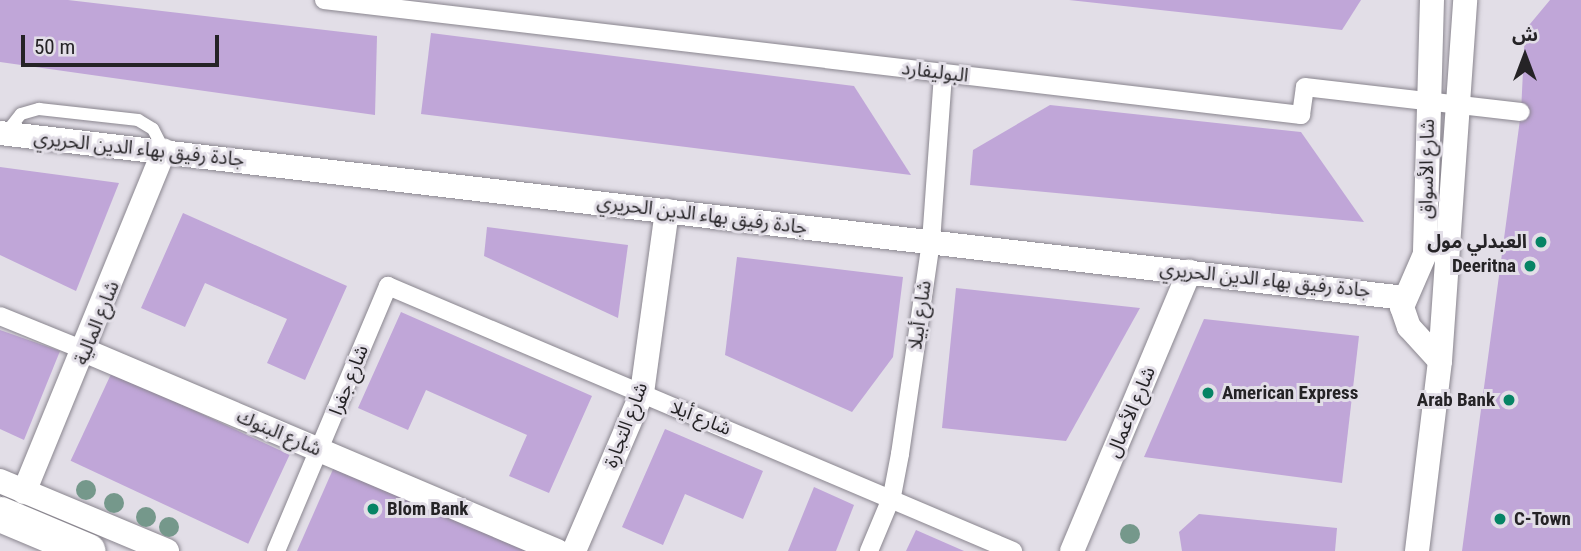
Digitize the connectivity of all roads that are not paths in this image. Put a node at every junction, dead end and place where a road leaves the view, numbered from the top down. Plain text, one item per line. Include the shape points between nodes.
1 (324, 0) edge
2 (1432, 0) edge
3 (1465, 0) edge
4 (943, 73) junction
5 (1429, 104) junction
6 (1459, 107) junction
7 (1521, 112) dead end
8 (3, 133) edge
9 (164, 151) junction
10 (667, 211) junction
11 (931, 242) junction
12 (1189, 272) junction
13 (387, 286) joint
14 (1404, 298) junction
15 (0, 316) edge
16 (86, 351) junction
17 (1440, 362) junction
18 (642, 393) junction
19 (320, 450) junction
20 (0, 481) edge
21 (892, 496) junction
22 (12, 503) edge
23 (88, 551) edge
24 (167, 551) edge
25 (276, 551) edge
26 (557, 551) edge
27 (574, 551) edge
28 (870, 551) edge
29 (1013, 551) edge
30 (1072, 551) edge
31 (1418, 551) edge

1 - 4 street, البوليفارد
2 - 5 street, شارع الأسواق
3 - 6 street, شارع الأسواق
4 - 5 street, البوليفارد via 1301,115 1305,87
4 - 11 street, شارع أبيلا
5 - 6 street, البوليفارد
5 - 14 street, شارع الأسواق via 1425,254
6 - 7 street, البوليفارد
6 - 17 street, شارع الأسواق
8 - 9 street, جادة رفيق بهاء الدين الحريري
9 - 10 street, جادة رفيق بهاء الدين الحريري
9 - 16 street, شارع المالية
10 - 11 street, جادة رفيق بهاء الدين الحريري
10 - 18 street, شارع التجارة
11 - 12 street, جادة رفيق بهاء الدين الحريري
11 - 21 street, شارع أبيلا
12 - 14 street, جادة رفيق بهاء الدين الحريري
12 - 30 street, شارع الأعمال
13 - 18 street, شارع أيلا
13 - 19 street, شارع جفرا
14 - 17 street via 1409,327
15 - 16 street, شارع البنوك
16 - 19 street, شارع البنوك
16 - 22 street, شارع المالية
17 - 31 street, شارع الأسواق
18 - 21 street, شارع أيلا
18 - 27 street, شارع التجارة
19 - 25 street, شارع جفرا
19 - 26 street, شارع البنوك
20 - 22 street
21 - 28 street, شارع أبيلا
21 - 29 street, شارع أيلا
22 - 23 main road
22 - 24 street

